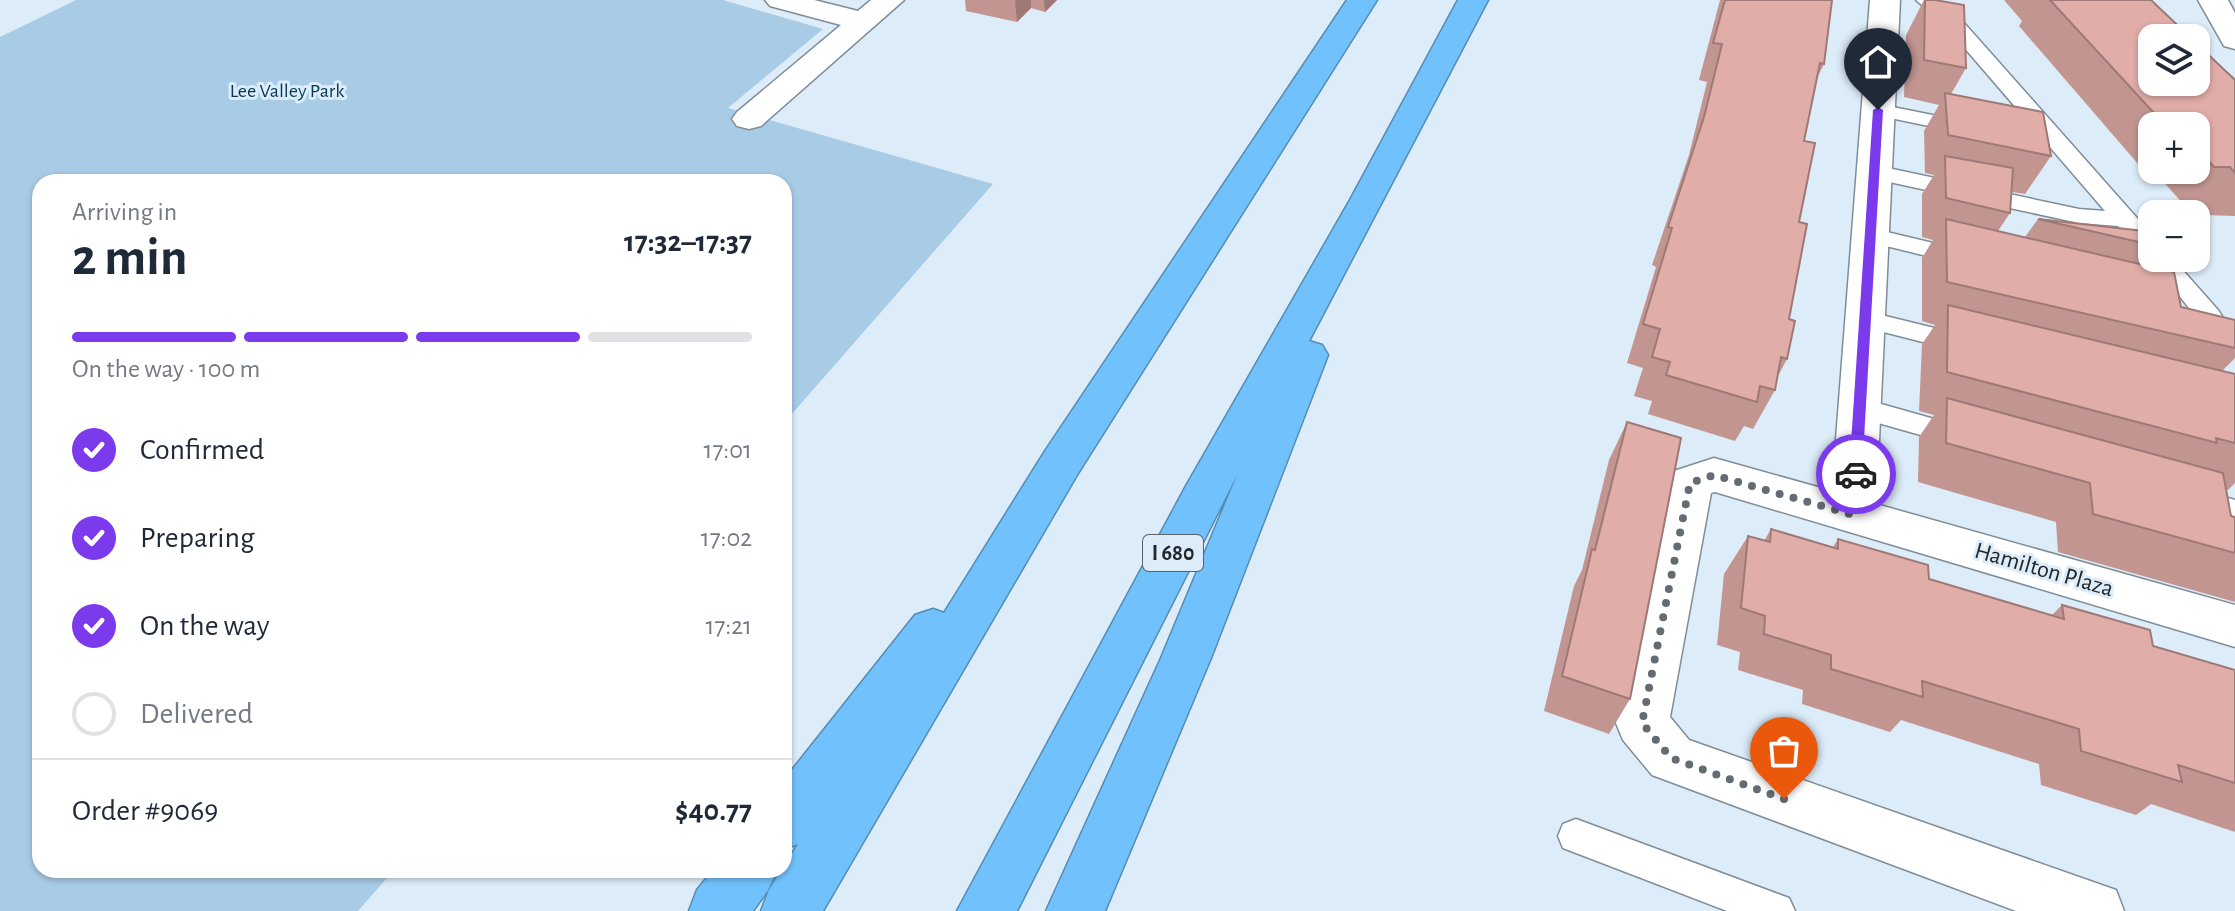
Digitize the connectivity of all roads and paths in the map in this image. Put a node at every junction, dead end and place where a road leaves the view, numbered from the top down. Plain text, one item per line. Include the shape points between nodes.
1 (780, 0) edge
2 (889, 0) edge
3 (1362, 0) edge
4 (1473, 0) edge
5 (1885, 0) edge
6 (1925, 0) edge
7 (2207, 1) edge
8 (863, 22) junction
9 (2235, 40) edge
10 (1878, 110) junction
11 (749, 119) dead end
12 (1984, 131) edge
13 (2029, 139) edge
14 (2059, 145) junction
15 (1874, 172) junction
16 (1368, 200) junction
17 (2125, 219) junction
18 (2138, 234) edge
19 (1870, 235) junction
20 (1994, 265) edge
21 (2171, 272) edge
22 (2163, 305) edge
23 (2209, 316) junction
24 (1865, 319) junction
25 (2226, 342) edge
26 (1988, 349) edge
27 (1860, 408) junction
28 (1995, 445) edge
29 (1061, 463) junction
30 (2160, 490) edge
31 (2235, 511) edge
32 (1853, 515) junction
33 (2235, 626) edge
34 (792, 813) edge
35 (1576, 836) dead end
36 (742, 878) edge
37 (718, 911) edge
38 (790, 911) edge
39 (986, 911) edge
40 (1075, 911) edge
41 (1776, 911) edge
42 (2095, 911) edge

1 - 8 street
2 - 8 street
3 - 29 highway
4 - 16 highway, I 680
5 - 10 street
6 - 14 lane via 1950,19
7 - 9 street
8 - 11 street
10 - 12 lane
10 - 15 street
13 - 14 lane
14 - 17 lane
15 - 17 lane via 2079,216
15 - 19 street
16 - 39 highway, I 680 via 1202,498
16 - 40 highway via 1186,658
17 - 18 lane
19 - 20 lane
19 - 24 street
21 - 23 lane
22 - 23 lane
23 - 25 lane
24 - 26 lane
24 - 27 street
27 - 28 lane
27 - 32 street
29 - 34 highway
29 - 38 highway
30 - 31 lane
32 - 33 street, Hamilton Plaza
32 - 42 street, Hamilton Plaza via 1714,475 1690,483 1642,723 1671,758
35 - 41 lane
36 - 37 highway

